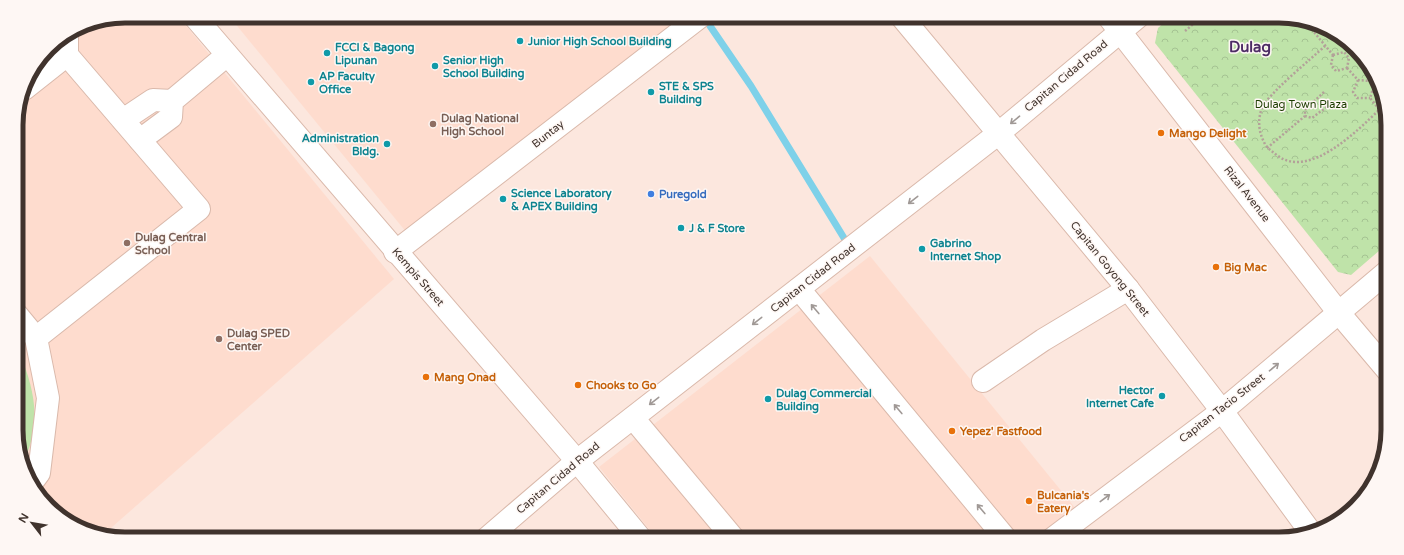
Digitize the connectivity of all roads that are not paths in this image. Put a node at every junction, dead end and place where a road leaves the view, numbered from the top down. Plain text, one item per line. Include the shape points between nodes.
1 (200, 23) edge
2 (693, 23) edge
3 (907, 23) edge
4 (1114, 24) edge
5 (67, 44) edge
6 (227, 55) junction
7 (36, 77) edge
8 (172, 101) junction
9 (123, 120) junction
10 (999, 134) junction
11 (140, 140) junction
12 (396, 252) junction
13 (1381, 277) edge
14 (799, 289) junction
15 (1128, 289) junction
16 (1339, 313) junction
17 (23, 322) edge
18 (36, 338) junction
19 (1381, 363) edge
20 (983, 381) dead end
21 (1222, 411) junction
22 (633, 418) junction
23 (577, 460) junction
24 (35, 478) edge
25 (1308, 528) edge
26 (494, 532) edge
27 (635, 532) edge
28 (728, 532) edge
29 (1000, 532) edge
30 (1061, 532) edge

1 - 6 street, Kempis Street
2 - 12 street, Buntay
3 - 10 street, Capitan Goyong Street
4 -> 10 street, Capitan Cidad Road
4 - 16 street, Rizal Avenue
5 - 7 street
5 - 9 street
6 - 8 street
6 - 12 street, Kempis Street
8 - 9 street via 153,100
8 - 11 street via 171,117
9 - 11 street
10 -> 14 street, Capitan Cidad Road
10 - 15 street, Capitan Goyong Street
11 - 18 street via 199,209
12 - 23 street, Kempis Street
13 - 16 street, Capitan Tacio Street
14 -> 22 street, Capitan Cidad Road
29 -> 14 street
15 - 20 street via 1043,340
15 - 21 street, Capitan Goyong Street
16 - 19 street, Rizal Avenue
21 -> 16 street, Capitan Tacio Street
17 - 18 street
18 - 24 street via 48,398 39,473
21 - 25 street, Capitan Goyong Street
30 -> 21 street, Capitan Tacio Street
22 - 23 street, Capitan Cidad Road
22 - 28 street
23 - 26 street, Capitan Cidad Road
23 - 27 street, Kempis Street

